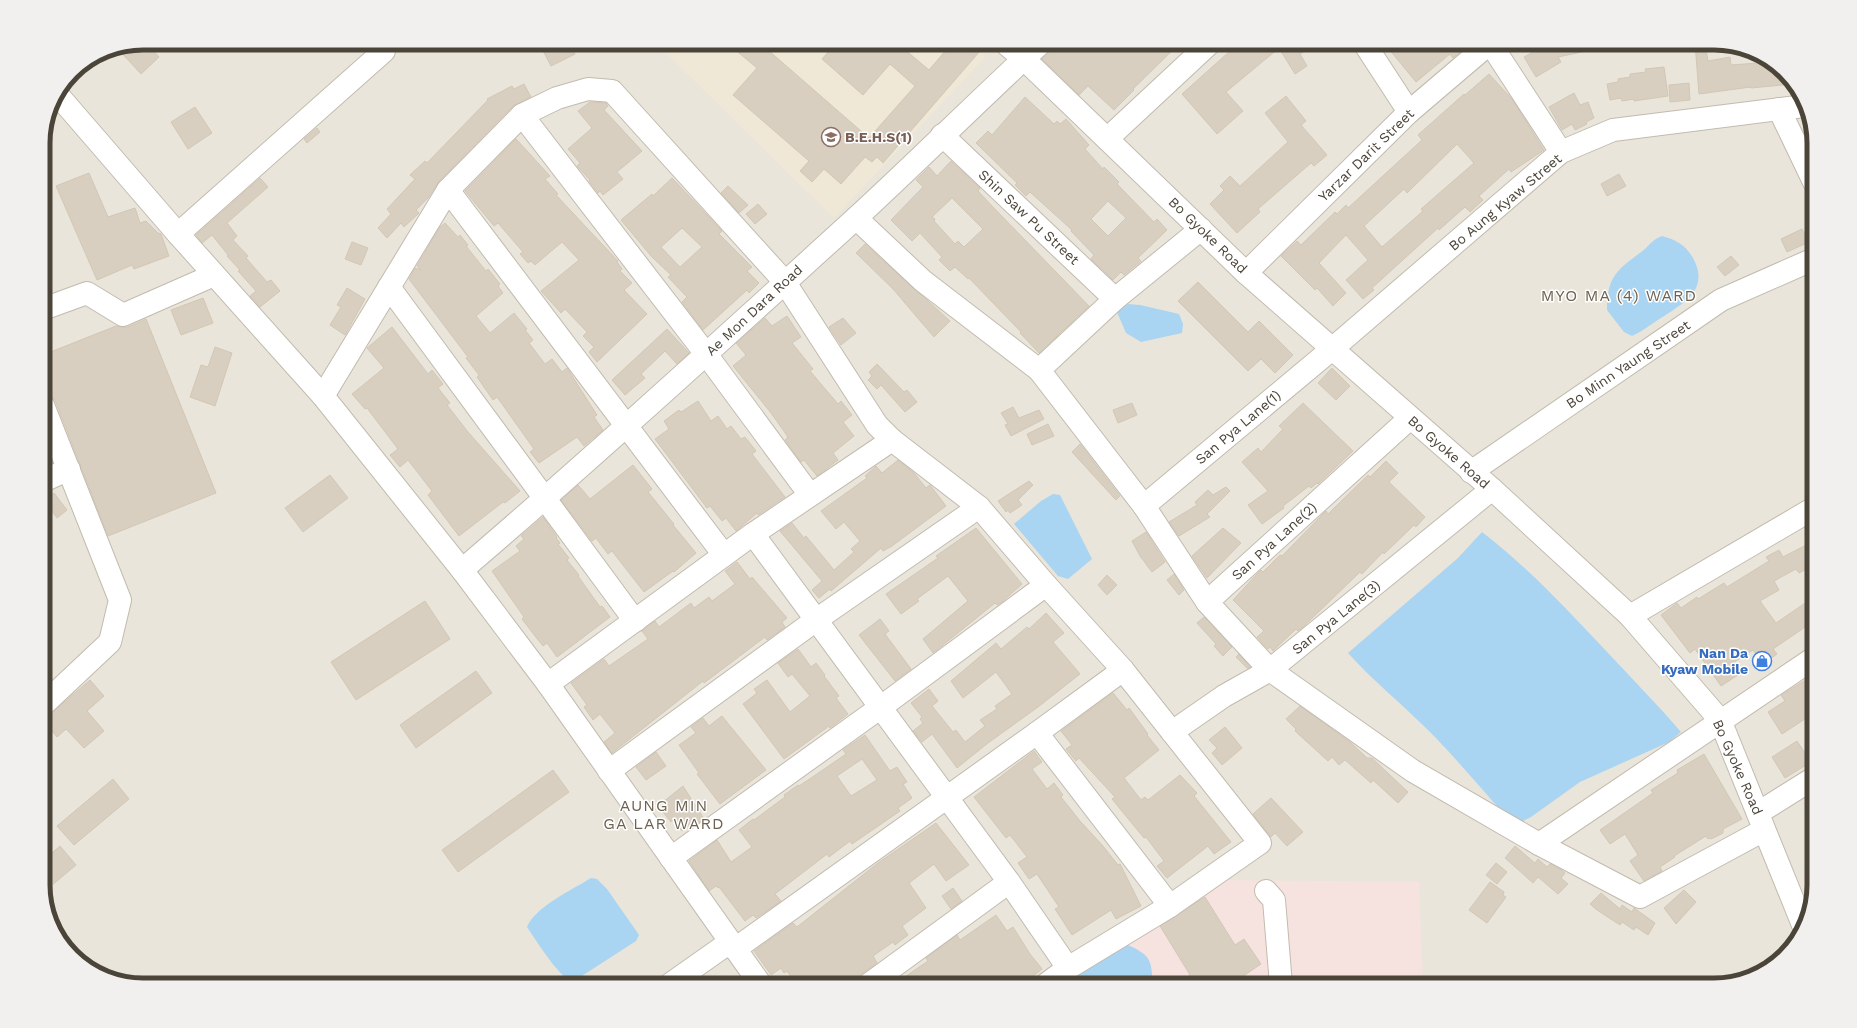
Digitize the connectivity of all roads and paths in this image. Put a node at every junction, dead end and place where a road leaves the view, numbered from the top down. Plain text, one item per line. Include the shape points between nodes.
1 (384, 50) edge
2 (1013, 50) edge
3 (1034, 50) edge
4 (1203, 50) edge
5 (1369, 50) edge
6 (1482, 50) edge
7 (1495, 50) edge
8 (1024, 59) junction
9 (62, 99) edge
10 (1799, 107) edge
11 (1780, 109) junction
12 (1409, 112) junction
13 (522, 115) junction
14 (942, 135) junction
15 (1107, 140) junction
16 (1561, 152) junction
17 (1807, 167) edge
18 (448, 190) junction
19 (856, 218) junction
20 (1201, 228) junction
21 (178, 234) junction
22 (1807, 262) edge
23 (1246, 272) junction
24 (214, 275) junction
25 (784, 281) junction
26 (389, 287) junction
27 (1115, 299) junction
28 (50, 306) edge
29 (1332, 349) junction
30 (706, 354) junction
31 (1038, 370) junction
32 (323, 396) junction
33 (1410, 418) junction
34 (50, 423) edge
35 (626, 427) junction
36 (892, 440) junction
37 (68, 469) junction
38 (1471, 472) junction
39 (50, 478) edge
40 (1492, 489) junction
41 (810, 495) junction
42 (544, 500) junction
43 (1144, 506) junction
44 (979, 507) junction
45 (1807, 512) edge
46 (753, 534) junction
47 (724, 555) junction
48 (462, 570) junction
49 (1046, 585) junction
50 (1207, 602) junction
51 (1630, 616) junction
52 (816, 620) junction
53 (635, 621) junction
54 (1807, 663) edge
55 (1123, 670) junction
56 (1270, 670) junction
57 (548, 684) junction
58 (50, 698) edge
59 (881, 707) junction
60 (1720, 720) junction
61 (1172, 732) junction
62 (1037, 733) junction
63 (609, 771) junction
64 (1807, 784) edge
65 (947, 798) junction
66 (1761, 821) junction
67 (1539, 844) junction
68 (671, 858) junction
69 (1009, 882) junction
70 (1266, 890) dead end
71 (1170, 906) junction
72 (1800, 919) edge
73 (733, 946) junction
74 (1068, 968) junction
75 (680, 978) edge
76 (755, 978) edge
77 (878, 978) edge
78 (1054, 978) edge
79 (1281, 978) edge

1 - 21 street
2 - 8 street, Bo Gyoke Road
3 - 8 street, Ae Mon Dara Road
4 - 15 street
5 - 12 street
6 - 12 street, Yarzar Darit Street
7 - 16 street
8 - 14 street, Ae Mon Dara Road
8 - 15 street, Bo Gyoke Road
9 - 21 street
10 - 11 street, Bo Aung Kyaw Street
11 - 16 street, Bo Aung Kyaw Street via 1613,130
11 - 17 street
12 - 23 street, Yarzar Darit Street
13 - 18 street
13 - 25 street via 557,98 588,89 612,91
13 - 30 street
14 - 19 street, Ae Mon Dara Road
14 - 27 street, Shin Saw Pu Street
15 - 20 street, Bo Gyoke Road
16 - 29 street, Bo Aung Kyaw Street
18 - 26 street
18 - 35 street
19 - 25 street, Ae Mon Dara Road
19 - 31 street via 923,281
20 - 23 street, Bo Gyoke Road
20 - 27 street
21 - 24 street
22 - 38 street, Bo Minn Yaung Street via 1721,300
23 - 29 street, Bo Gyoke Road
24 - 28 street via 123,315 87,293
24 - 32 street
25 - 30 street, Ae Mon Dara Road
25 - 36 street via 877,425
26 - 32 street
26 - 42 street
27 - 31 street
29 - 33 street, Bo Gyoke Road
29 - 43 street, San Pya Lane(1)
30 - 35 street, Ae Mon Dara Road
30 - 41 street
31 - 43 street
32 - 48 street
33 - 38 street, Bo Gyoke Road
33 - 50 street, San Pya Lane(2)
34 - 37 street
35 - 42 street, Ae Mon Dara Road
35 - 47 street
36 - 41 street
36 - 44 street
37 - 39 street
37 - 58 street via 120,600 110,642
38 - 40 street, Bo Gyoke Road
40 - 51 street, Bo Gyoke Road
40 - 56 street, San Pya Lane(3)
41 - 46 street
42 - 48 street, Ae Mon Dara Road
42 - 53 street
43 - 50 street
44 - 49 street
44 - 52 street
45 - 51 street
46 - 47 street
46 - 52 street
47 - 53 street
48 - 57 street
49 - 55 street
49 - 59 street
50 - 56 street
51 - 60 street, Bo Gyoke Road
52 - 59 street
52 - 63 street
53 - 57 street
54 - 60 street
55 - 61 street
55 - 62 street
56 - 61 street, San Pya Lane(3) via 1224,696
56 - 67 street via 1413,771
57 - 63 street
59 - 65 street
59 - 68 street
60 - 66 street, Bo Gyoke Road
60 - 67 street
61 - 71 street via 1260,843
62 - 65 street
62 - 71 street
63 - 68 street
64 - 66 street
65 - 69 street
65 - 73 street
66 - 67 street via 1640,897
66 - 72 street, Bo Gyoke Road
68 - 73 street
69 - 74 street
69 - 77 street
70 - 79 street via 1274,900
71 - 74 street
73 - 75 street
73 - 76 street
74 - 78 street

